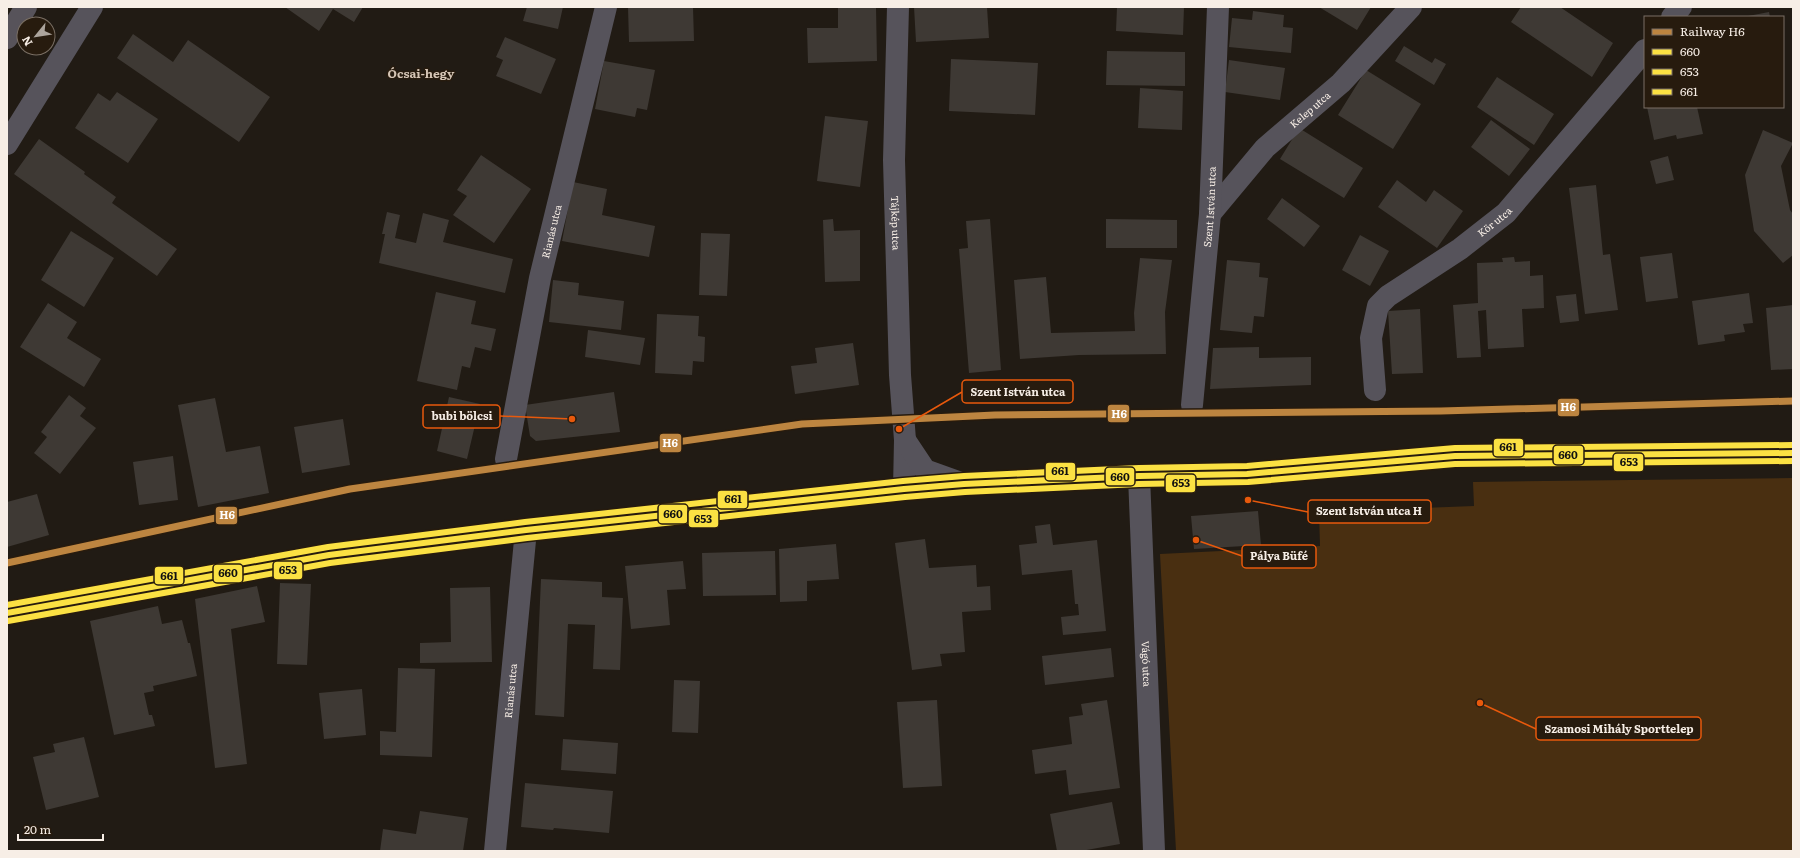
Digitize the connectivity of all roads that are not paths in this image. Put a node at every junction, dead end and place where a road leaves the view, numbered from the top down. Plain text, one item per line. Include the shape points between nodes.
1 (26, 7) edge
2 (92, 7) edge
3 (606, 7) edge
4 (898, 7) edge
5 (1218, 7) edge
6 (1411, 7) edge
7 (1680, 7) edge
8 (1673, 16) edge
9 (7, 38) edge
10 (1644, 51) edge
11 (7, 144) edge
12 (1210, 214) junction
13 (1374, 390) dead end
14 (1192, 405) dead end
15 (905, 440) junction
16 (1793, 453) edge
17 (506, 458) dead end
18 (1139, 476) junction
19 (964, 484) junction
20 (904, 489) junction
21 (526, 530) junction
22 (7, 613) edge
23 (495, 851) edge
24 (1154, 851) edge

1 - 9 main road
2 - 11 street
3 - 17 street, Rianás utca via 540,278
4 - 15 street, Tájkép utca via 894,160
5 - 12 street, Szent István utca
6 - 12 street, Kelep utca via 1342,83 1265,148
7 - 8 street
10 - 13 street, Kör utca via 1506,212 1460,249 1388,296 1378,306 1371,338
12 - 14 street, Szent István utca
15 - 19 street via 925,470
15 - 20 street, Tájkép utca
16 - 18 main road via 1455,456 1247,474
18 - 19 main road
18 - 24 street, Vágó utca
19 - 20 main road
20 - 21 main road
21 - 22 main road via 329,555
21 - 23 street, Rianás utca

